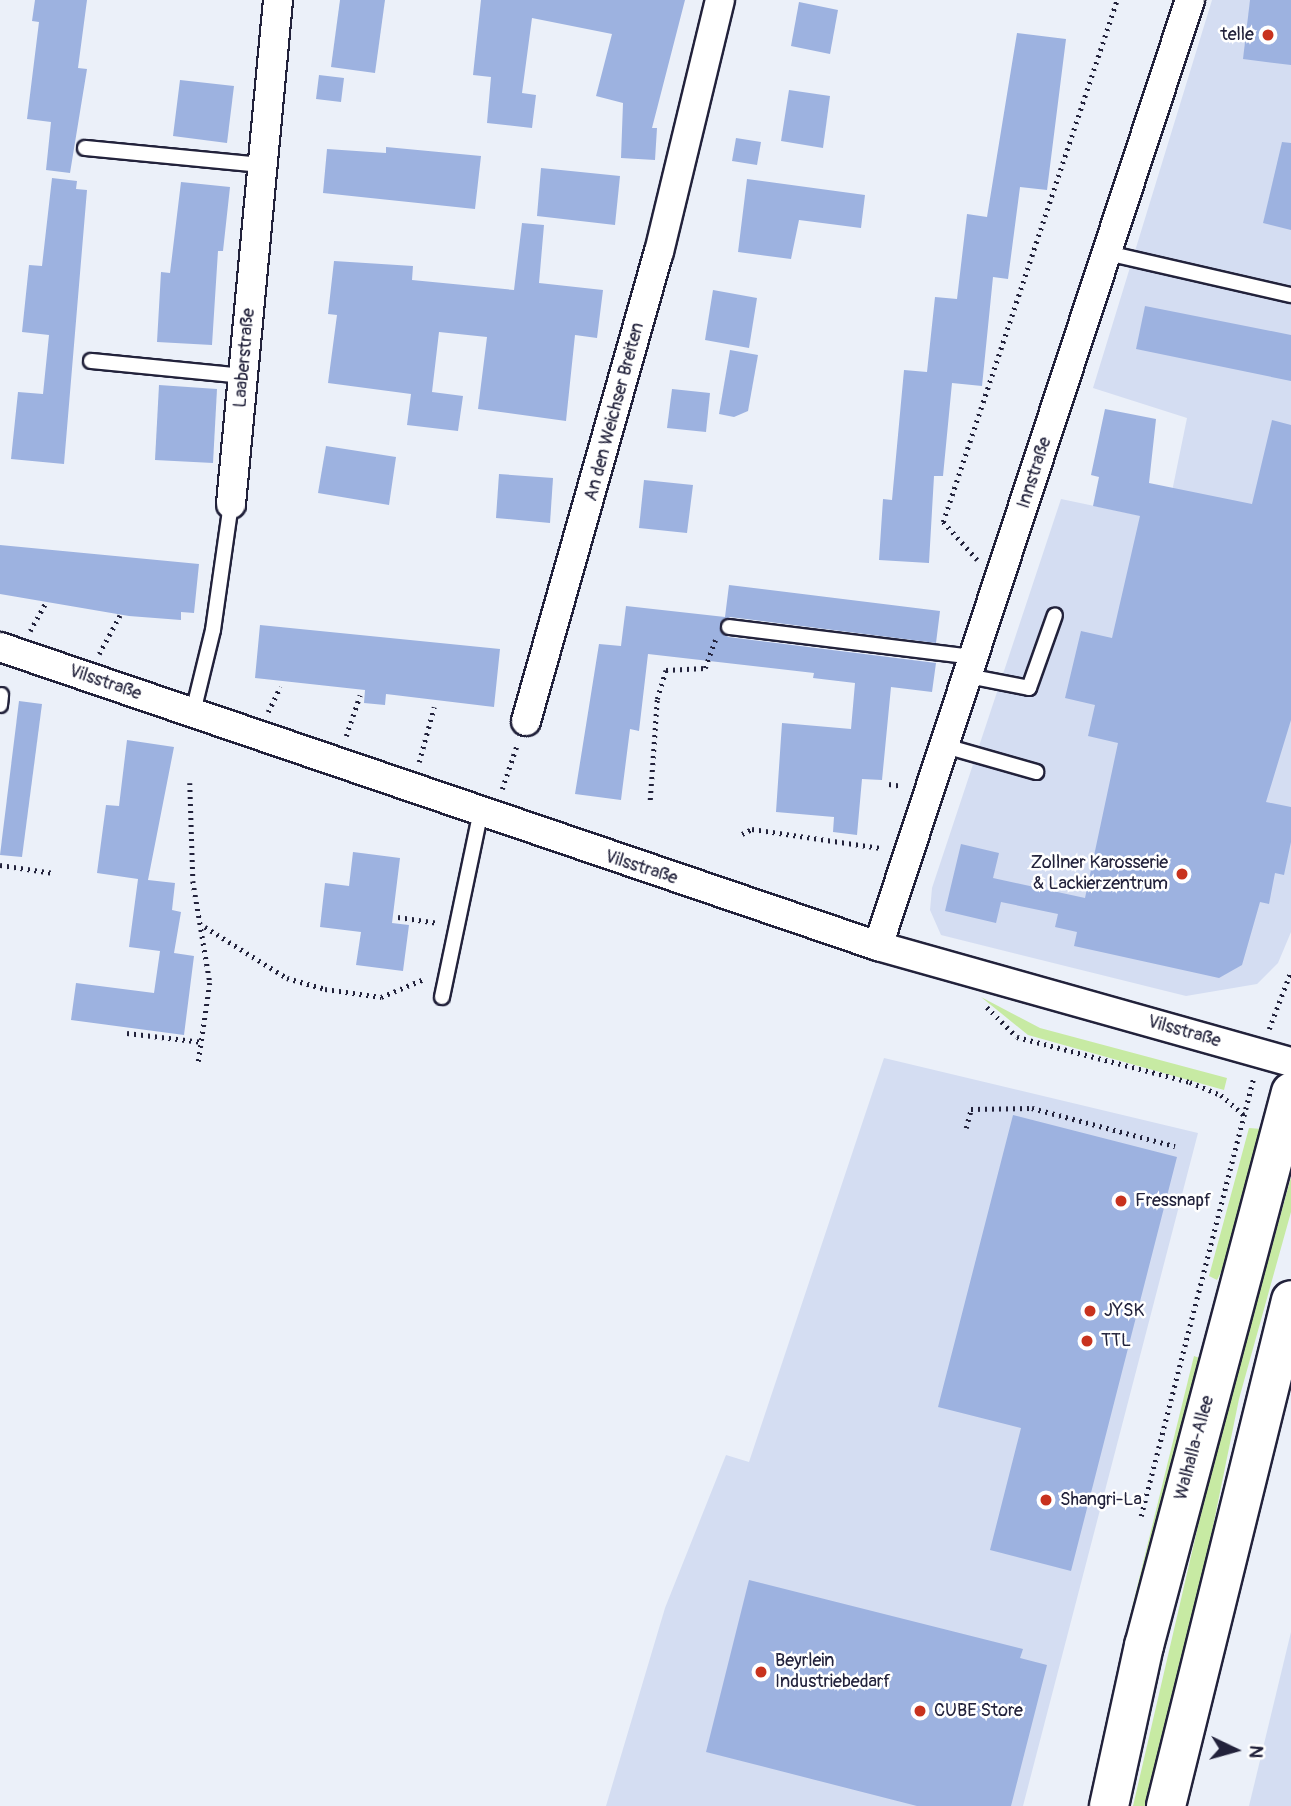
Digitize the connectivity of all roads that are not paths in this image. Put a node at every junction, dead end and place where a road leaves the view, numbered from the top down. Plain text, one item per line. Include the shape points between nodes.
1 (278, 0) edge
2 (720, 0) edge
3 (1190, 0) edge
4 (85, 148) dead end
5 (262, 165) junction
6 (1107, 253) junction
7 (1291, 295) edge
8 (91, 361) dead end
9 (244, 376) junction
10 (231, 504) joint
11 (1055, 615) dead end
12 (729, 627) dead end
13 (0, 647) edge
14 (971, 667) junction
15 (193, 712) junction
16 (526, 721) road end
17 (945, 746) junction
18 (1036, 772) dead end
19 (486, 817) junction
20 (878, 946) junction
21 (442, 996) dead end
22 (1291, 1062) edge
23 (1291, 1092) edge
24 (1291, 1300) edge
25 (1109, 1806) edge
26 (1166, 1806) edge

1 - 5 street, Laaberstraße
2 - 16 street, An den Weichser Breiten via 659,252
3 - 6 street, Innstraße
4 - 5 lane
5 - 9 street, Laaberstraße
6 - 7 lane
6 - 14 street, Innstraße
8 - 9 lane
9 - 10 street, Laaberstraße
10 - 15 lane, Laaberstraße via 213,630
11 - 14 lane via 1029,688
12 - 14 lane
13 - 15 street, Vilsstraße
14 - 17 street, Innstraße
15 - 19 street, Vilsstraße
17 - 18 lane
17 - 20 street, Innstraße
19 - 20 street, Vilsstraße
19 - 21 lane
20 - 22 street, Vilsstraße
23 - 25 main road, Walhalla-Allee via 1144,1646
24 - 26 main road

